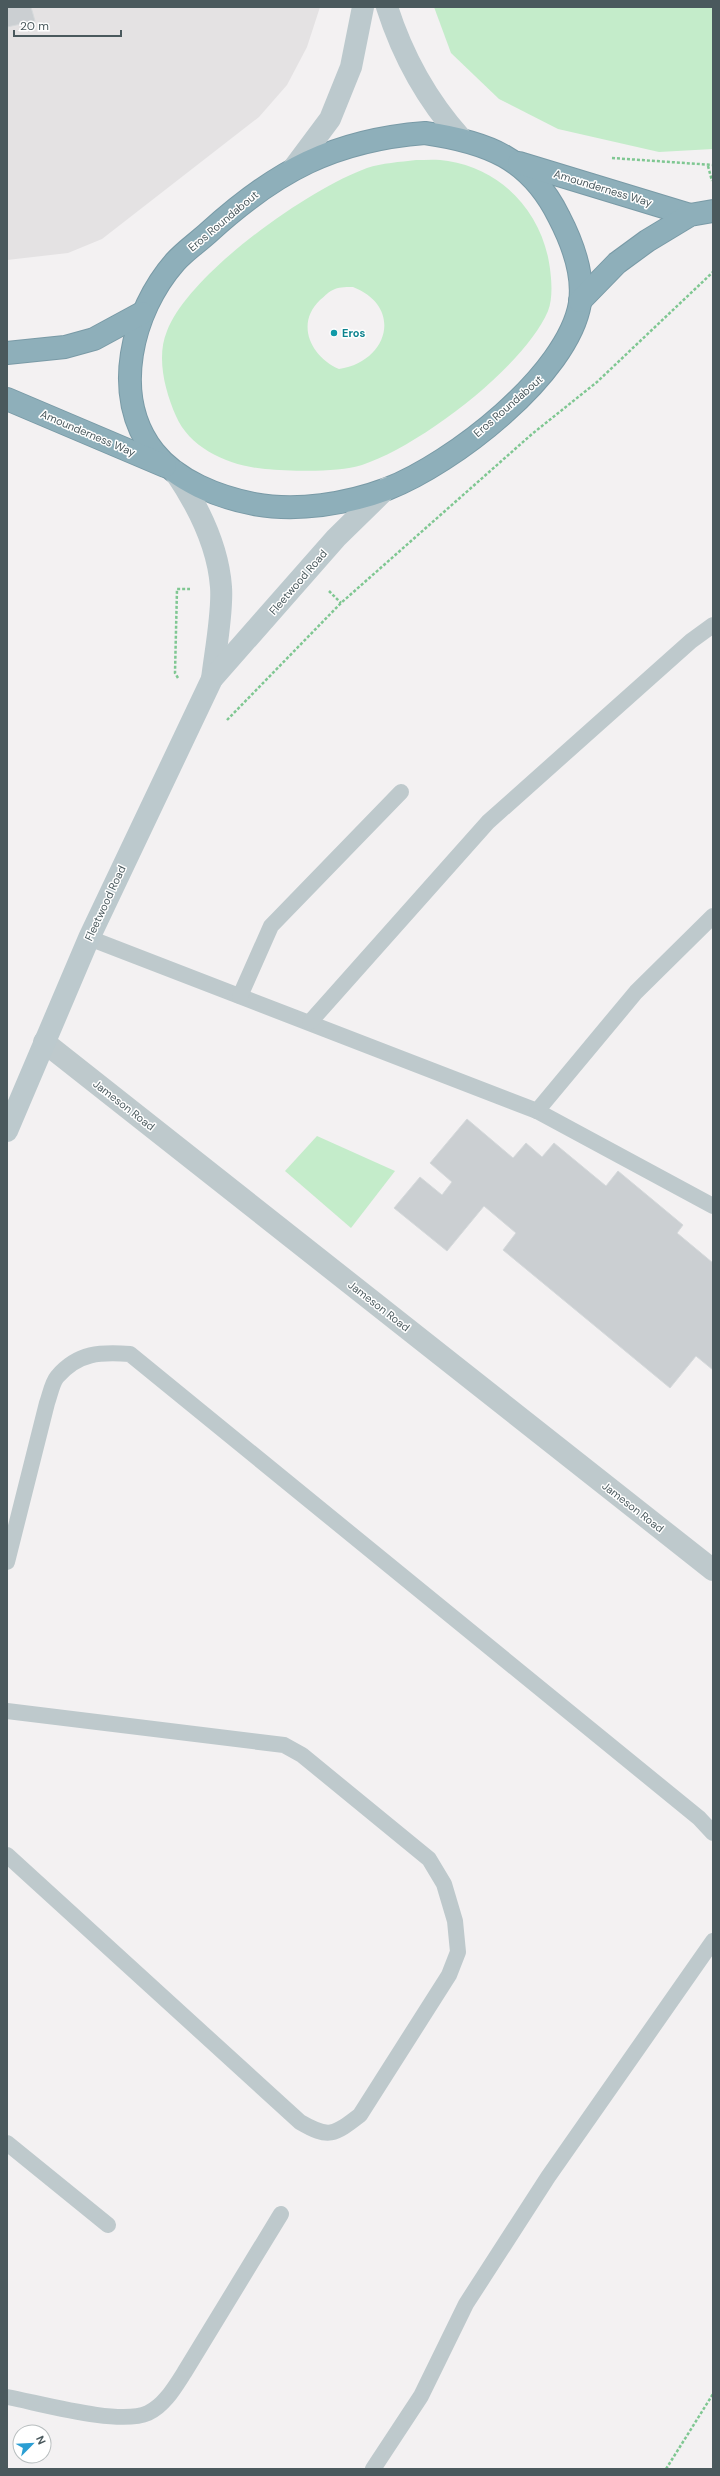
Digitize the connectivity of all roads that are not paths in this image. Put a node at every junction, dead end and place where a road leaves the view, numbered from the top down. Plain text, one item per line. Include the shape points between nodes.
1 (363, 7) edge
2 (387, 7) edge
3 (461, 138) junction
4 (516, 162) junction
5 (292, 170) junction
6 (713, 211) edge
7 (690, 215) junction
8 (580, 301) junction
9 (142, 313) junction
10 (7, 353) edge
11 (7, 399) edge
12 (172, 470) junction
13 (387, 488) junction
14 (713, 625) edge
15 (212, 679) junction
16 (401, 792) dead end
17 (713, 916) edge
18 (89, 938) junction
19 (240, 996) junction
20 (310, 1022) junction
21 (44, 1042) junction
22 (537, 1111) junction
23 (7, 1131) edge
24 (713, 1206) edge
25 (7, 1562) edge
26 (713, 1570) edge
27 (7, 1711) edge
28 (713, 1833) edge
29 (7, 1855) edge
30 (713, 1941) edge
31 (7, 2143) edge
32 (281, 2214) dead end
33 (108, 2225) dead end
34 (7, 2397) edge
35 (373, 2469) edge

1 - 5 main road via 351,67 330,119
2 - 3 main road via 399,42 416,77 439,113
3 - 4 highway, Eros Roundabout via 486,146
3 - 5 highway, Eros Roundabout via 425,133 363,141 328,152
4 - 7 highway, Amounderness Way
4 - 8 highway, Eros Roundabout via 543,190 562,223 572,247 578,272
5 - 9 highway, Eros Roundabout via 236,207 175,263
6 - 7 highway, Amounderness Way
7 - 8 highway, Amounderness Way via 617,263
8 - 13 highway, Eros Roundabout via 573,326 559,355 522,397 454,452 420,473
9 - 10 highway via 94,340 50,349
9 - 12 highway, Eros Roundabout via 130,366 136,417 155,453
11 - 12 highway, Amounderness Way
12 - 13 highway, Eros Roundabout via 209,491 237,501 266,506 326,504
12 - 15 main road, Fleetwood Road via 202,517 218,566 222,588
13 - 15 main road, Fleetwood Road via 336,538
14 - 20 lane via 691,641 488,822
15 - 18 main road, Fleetwood Road
16 - 19 lane via 271,926
17 - 22 lane via 636,992
18 - 19 lane
18 - 21 main road, Fleetwood Road
19 - 20 lane
20 - 22 lane
21 - 23 main road, Fleetwood Road
21 - 26 street, Jameson Road
22 - 24 lane
25 - 28 lane via 47,1403 56,1378 76,1360 101,1352 130,1354 699,1818
27 - 29 lane via 253,1740 290,1748 380,1816 429,1859 444,1884 455,1921 458,1952 449,1975 360,2115 340,2130 319,2134 300,2122
30 - 35 lane via 548,2177 470,2297 421,2396
31 - 33 lane
32 - 34 lane via 184,2373 167,2397 149,2413 132,2419 110,2417

